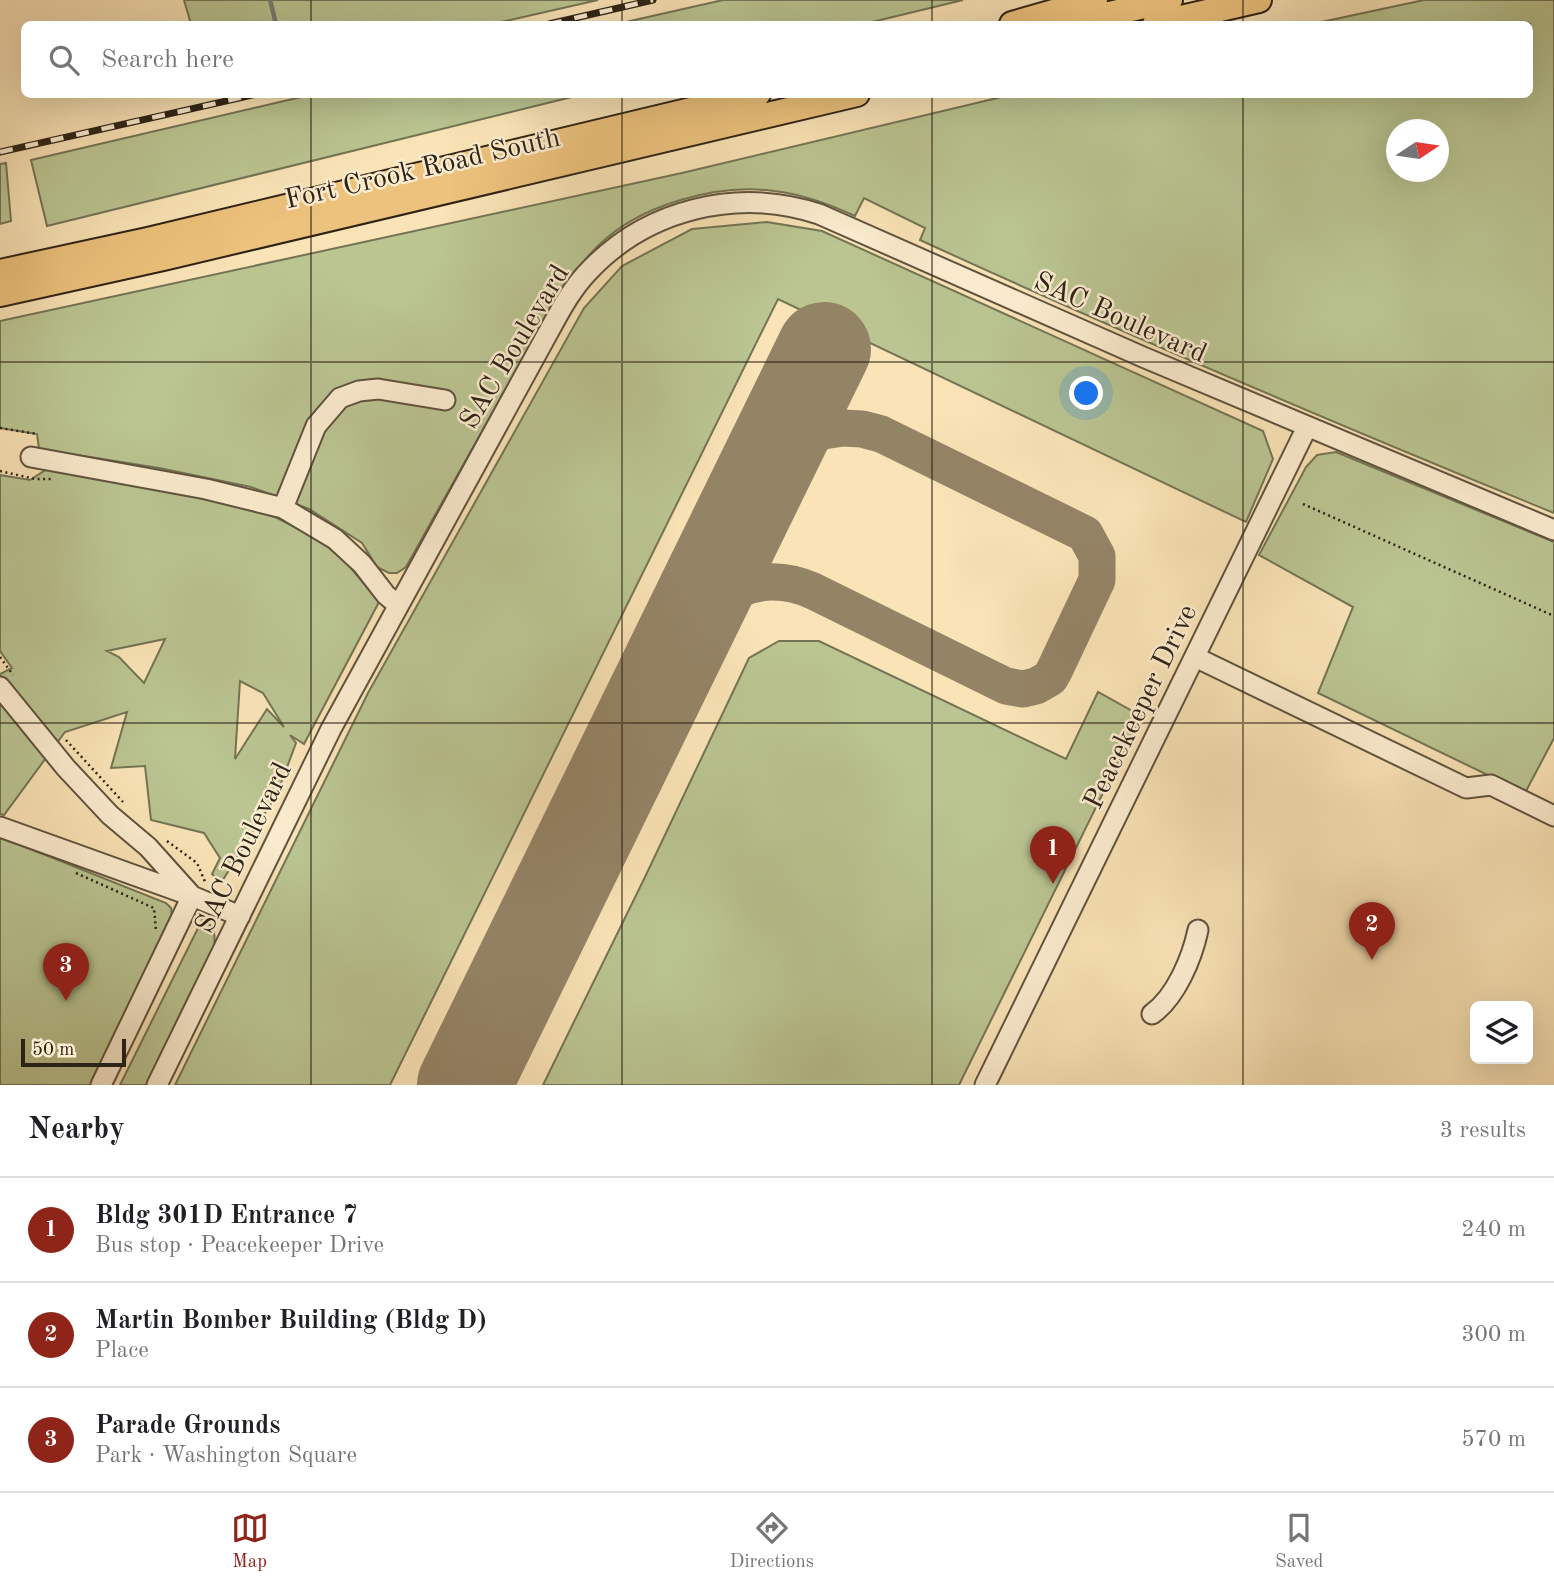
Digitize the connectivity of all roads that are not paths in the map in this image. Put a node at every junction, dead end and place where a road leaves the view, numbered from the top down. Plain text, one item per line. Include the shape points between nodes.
1 (1095, 0) edge
2 (1170, 0) edge
3 (1259, 0) edge
4 (1022, 21) edge
5 (1079, 21) edge
6 (1167, 21) edge
7 (741, 98) edge
8 (840, 98) edge
9 (0, 272) edge
10 (0, 294) edge
11 (445, 400) dead end
12 (1307, 427) junction
13 (31, 457) dead end
14 (283, 508) junction
15 (1554, 530) edge
16 (398, 605) junction
17 (1195, 657) junction
18 (8, 683) edge
19 (0, 715) edge
20 (21, 715) junction
21 (1554, 816) edge
22 (0, 827) edge
23 (199, 890) junction
24 (240, 916) junction
25 (1198, 930) dead end
26 (1152, 1014) dead end
27 (102, 1085) edge
28 (157, 1085) edge
29 (985, 1085) edge

1 - 4 main road
2 - 5 main road
3 - 6 main road
7 - 9 main road, Fort Crook Road South
8 - 10 main road, Fort Crook Road South
11 - 14 street via 378,389 340,398 316,426
12 - 15 street, SAC Boulevard
12 - 16 street, SAC Boulevard via 819,214 771,203 702,207 636,232 586,274 568,297
12 - 17 street, Peacekeeper Drive
13 - 14 street
14 - 16 street via 335,539
16 - 24 street, SAC Boulevard via 331,729
17 - 21 street via 1466,788 1491,785
17 - 29 street, Peacekeeper Drive
18 - 20 street
19 - 20 street
20 - 23 street via 110,815
22 - 23 street
23 - 24 street
23 - 27 street
24 - 28 street, SAC Boulevard
25 - 26 street via 1177,982 1163,1006

